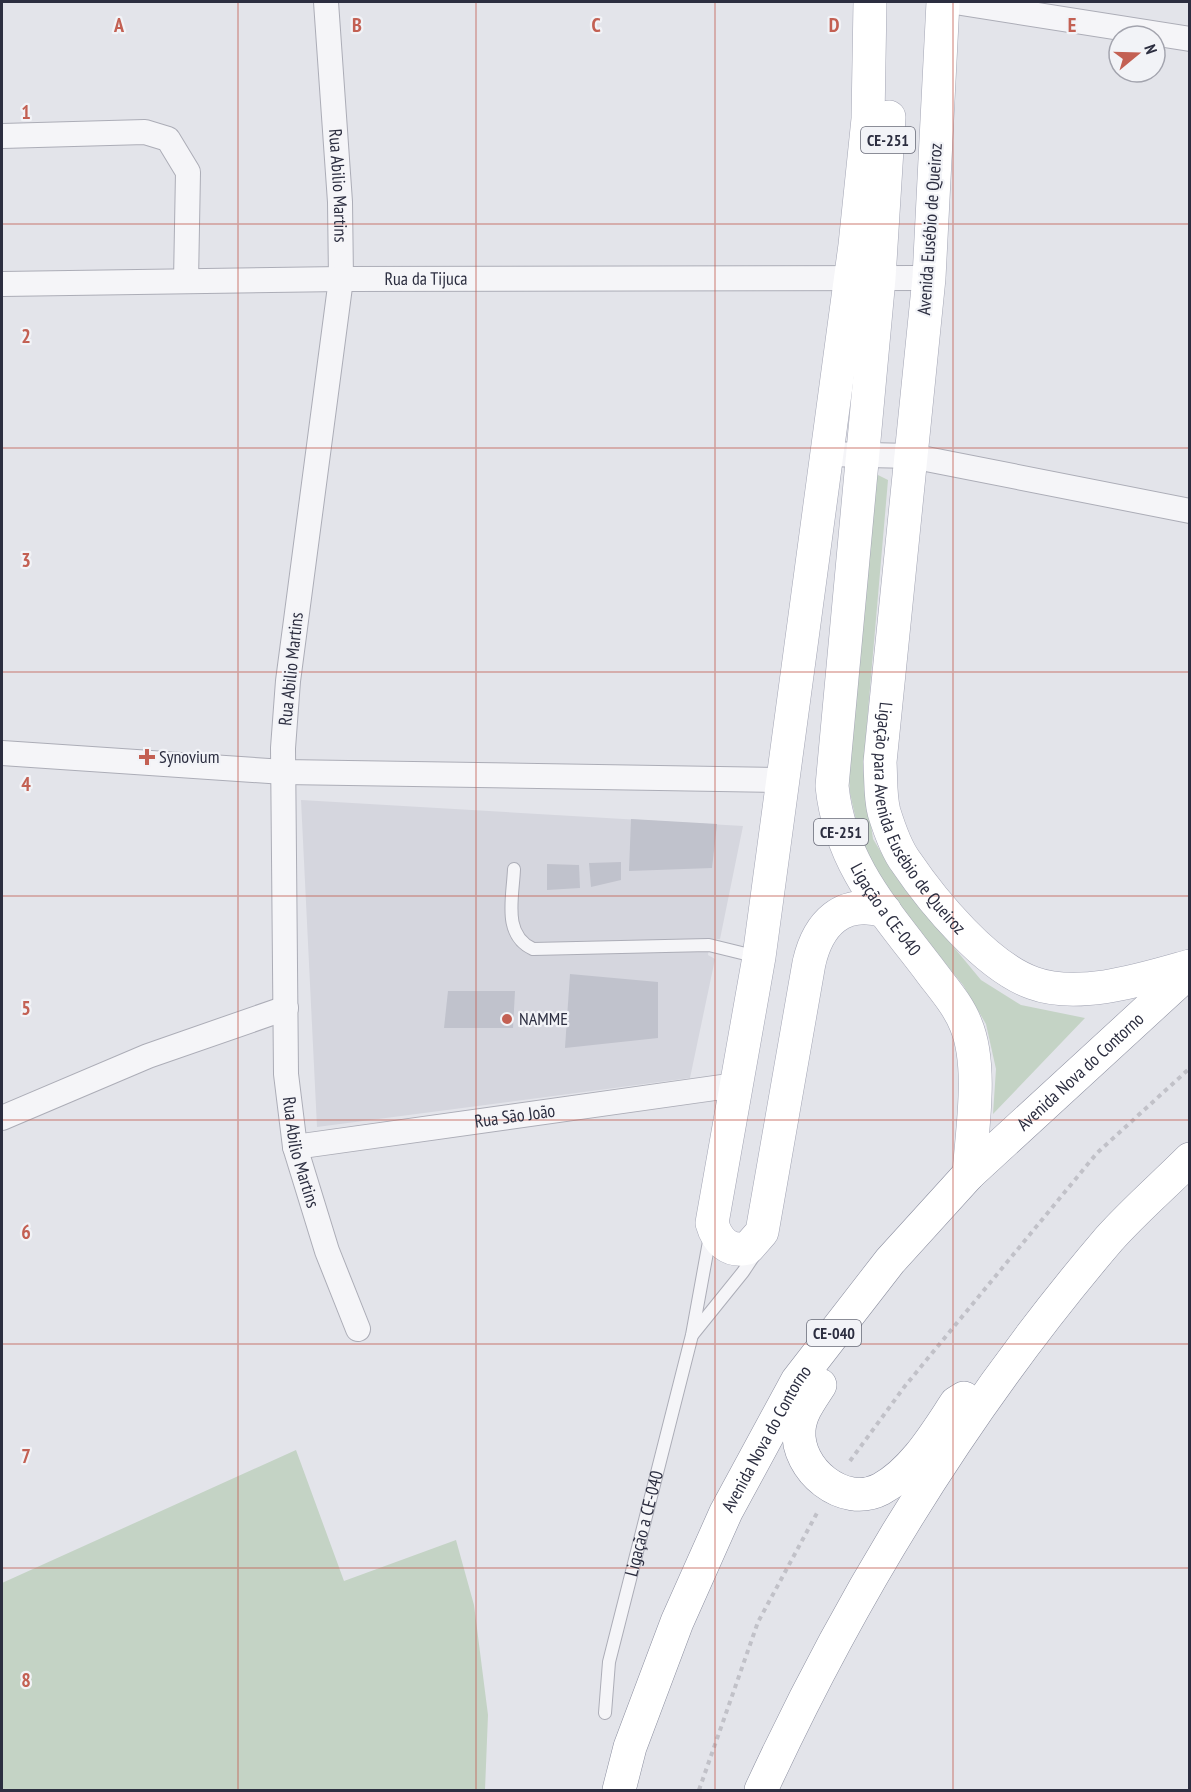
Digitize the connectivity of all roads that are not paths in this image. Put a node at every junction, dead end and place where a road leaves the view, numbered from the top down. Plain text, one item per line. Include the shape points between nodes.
1 (326, 2) edge
2 (870, 2) edge
3 (886, 2) edge
4 (944, 2) edge
5 (956, 2) edge
6 (1190, 39) edge
7 (2, 136) edge
8 (929, 278) junction
9 (340, 279) junction
10 (865, 279) junction
11 (186, 281) junction
12 (2, 284) edge
13 (862, 453) junction
14 (826, 454) junction
15 (911, 456) junction
16 (1190, 511) edge
17 (2, 753) edge
18 (284, 772) junction
19 (783, 780) junction
20 (514, 869) dead end
21 (885, 911) junction
22 (759, 957) junction
23 (1190, 966) edge
24 (1190, 972) edge
25 (286, 1008) junction
26 (736, 1085) junction
27 (2, 1118) edge
28 (295, 1147) junction
29 (1190, 1159) edge
30 (969, 1174) junction
31 (712, 1223) junction
32 (762, 1232) junction
33 (890, 1262) junction
34 (358, 1329) dead end
35 (692, 1335) junction
36 (992, 1387) junction
37 (605, 1713) dead end
38 (619, 1791) edge
39 (761, 1791) edge

1 - 9 street, Rua Abilio Martins via 340,202
2 - 10 main road
3 - 10 main road, CE-251 via 889,122
4 - 8 main road, Avenida Eusébio de Queiroz / CE-251
5 - 6 street
7 - 11 street via 145,132 168,139 188,172
8 - 10 street, Rua da Tijuca
8 - 15 main road, Avenida Eusébio de Queiroz / CE-251
9 - 10 street, Rua da Tijuca
9 - 11 street, Rua da Tijuca
9 - 18 street, Rua Abilio Martins via 288,681
10 - 13 main road, CE-251
10 - 14 main road
11 - 12 street, Rua da Tijuca
13 - 14 street
13 - 15 street
13 - 21 main road, Ligação a CE-040 / CE-251 via 832,786 834,810 845,847
14 - 19 main road
15 - 16 street
15 - 23 main road, Ligação para Avenida Eusébio de Queiroz / CE-251 via 880,762 884,810 904,861 967,937 1007,970 1034,984 1101,987
17 - 18 street
18 - 19 street
18 - 25 street, Rua Abilio Martins
19 - 22 main road
20 - 22 lane via 512,926 516,936 533,949 709,945
21 - 30 main road, Ligação a CE-040 / CE-251 via 955,1004 973,1045
21 - 32 main road via 861,908 837,916 823,927 812,949
22 - 26 main road
24 - 30 main road, Avenida Nova do Contorno / CE-040
25 - 27 street via 148,1056
25 - 28 street, Rua Abilio Martins via 286,1074
26 - 28 street, Rua São João
26 - 31 main road
28 - 34 street, Rua Abilio Martins via 327,1251
29 - 36 main road via 1110,1238
30 - 33 main road, Avenida Nova do Contorno / CE-040
31 - 32 main road via 717,1237 737,1250 754,1245
31 - 35 lane, Ligação a CE-040
32 - 35 lane, Ligação a CE-040 via 754,1257
33 - 36 main road via 879,1293 803,1410 799,1447 808,1466 830,1487 849,1493 878,1491 902,1475 956,1403
33 - 38 main road, Avenida Nova do Contorno / CE-040 via 797,1381 726,1512 677,1622 630,1747
35 - 37 lane, Ligação a CE-040 via 609,1662
36 - 39 main road via 870,1578

